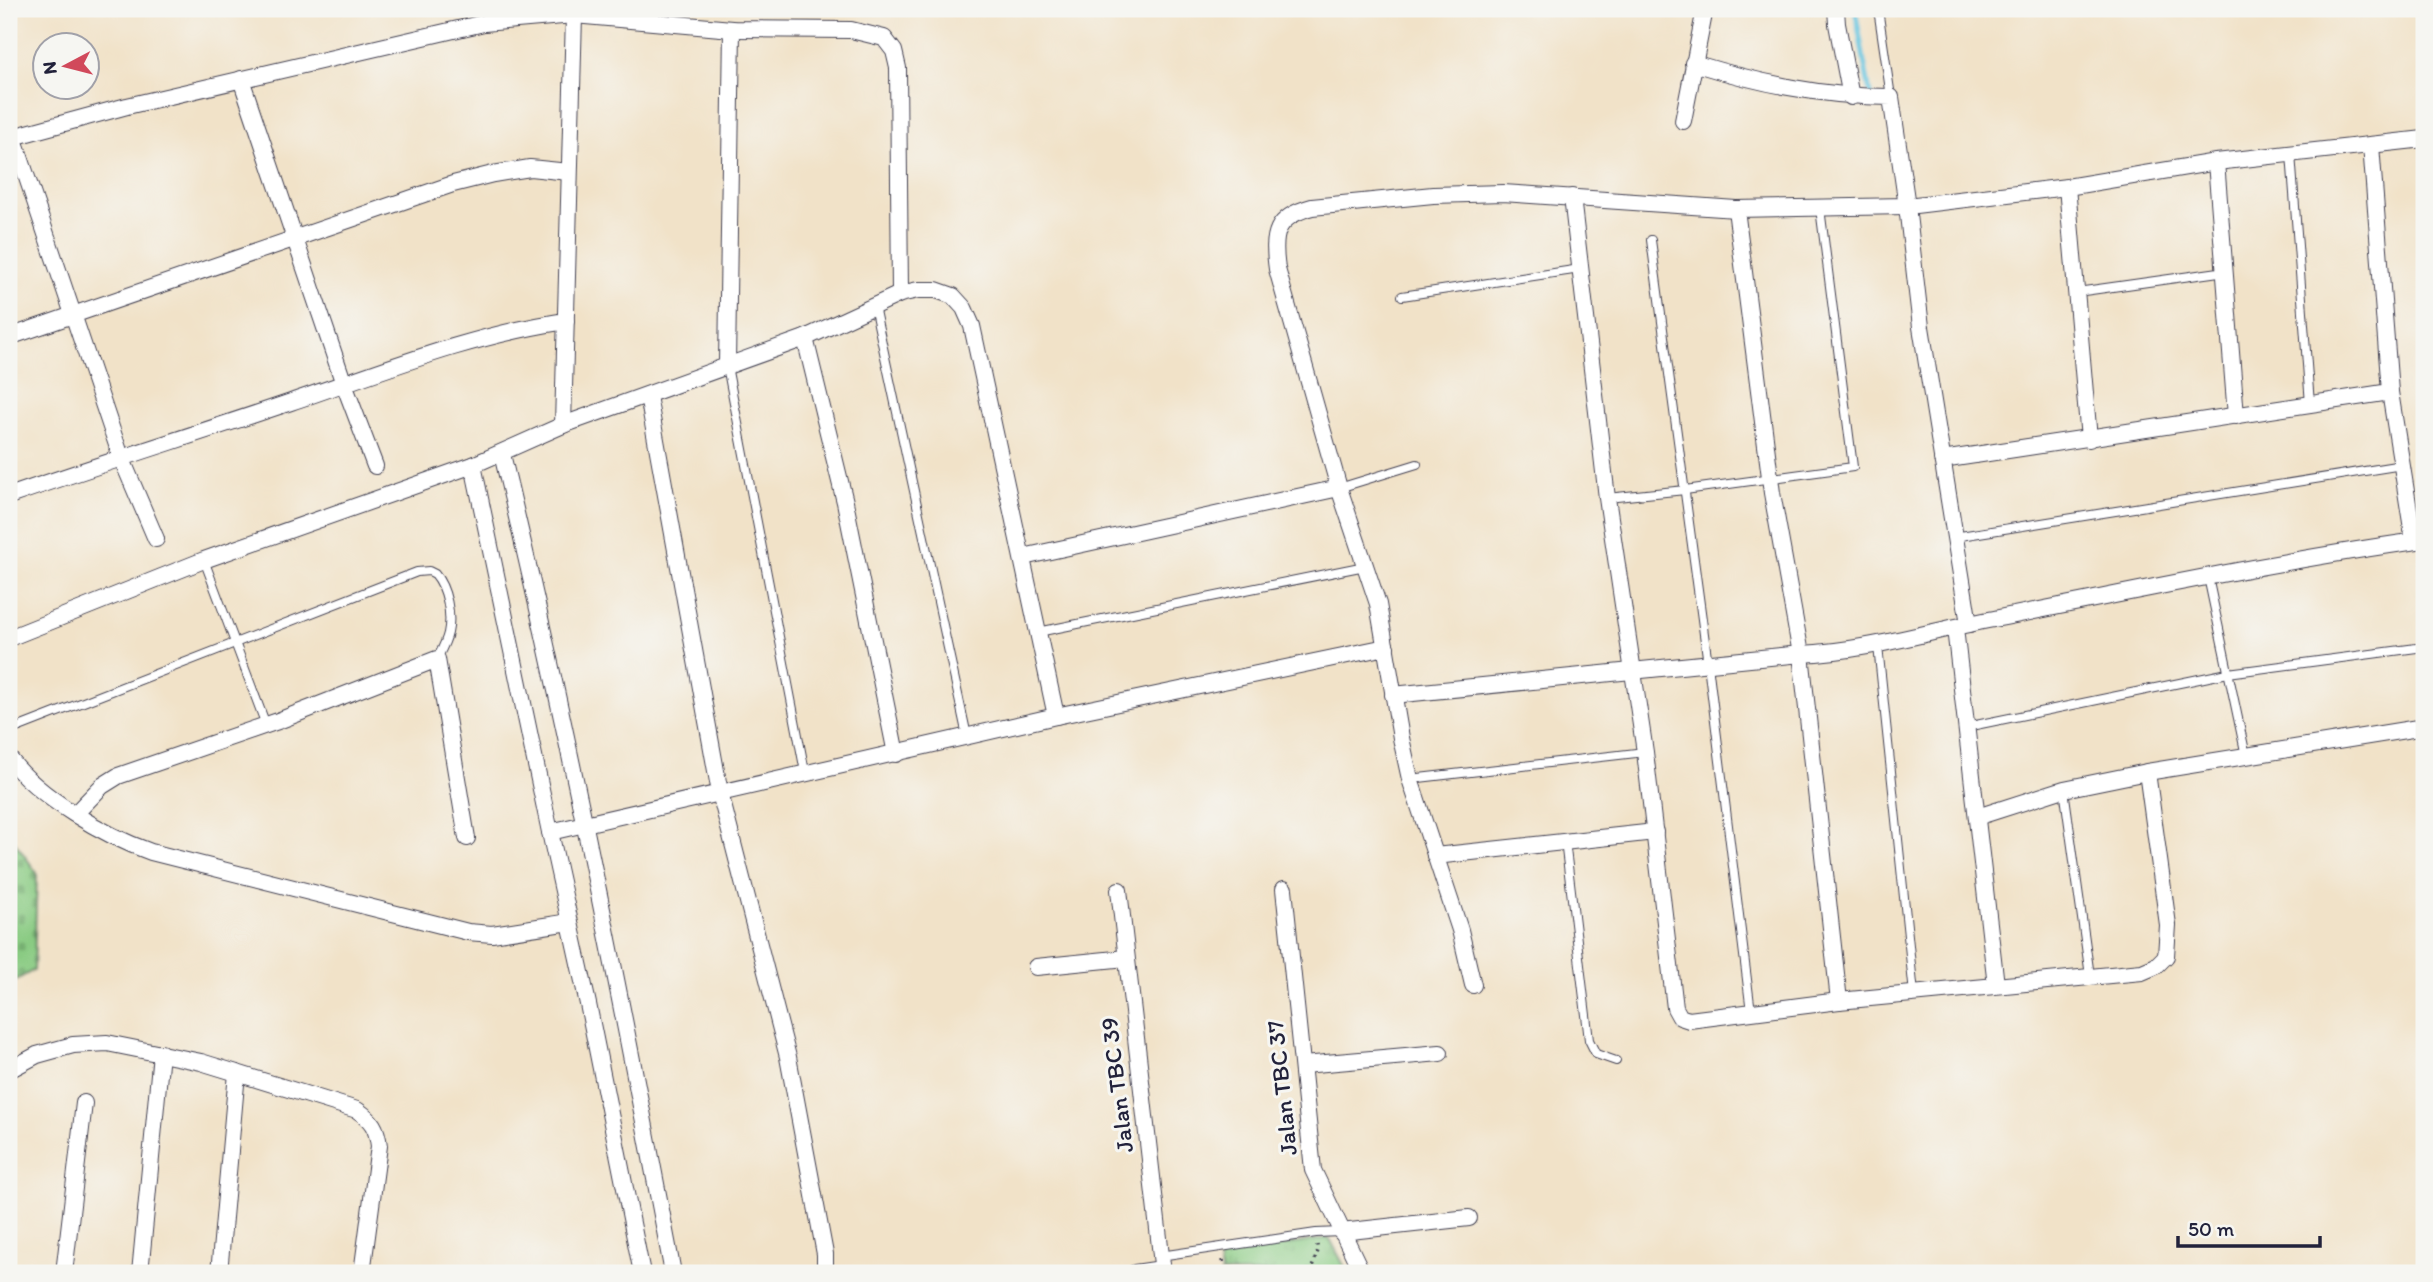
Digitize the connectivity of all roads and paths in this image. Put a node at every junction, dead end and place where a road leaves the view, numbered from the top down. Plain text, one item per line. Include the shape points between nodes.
1 (1705, 9) edge
2 (1836, 9) edge
3 (1878, 9) edge
4 (574, 15) junction
5 (732, 29) junction
6 (1693, 63) junction
7 (241, 79) junction
8 (1851, 97) junction
9 (1891, 97) junction
10 (1683, 121) dead end
11 (11, 137) edge
12 (2424, 139) edge
13 (2371, 145) junction
14 (2291, 153) junction
15 (2216, 162) junction
16 (569, 172) junction
17 (2067, 187) junction
18 (1572, 197) junction
19 (1907, 206) junction
20 (1820, 208) junction
21 (1736, 209) junction
22 (295, 240) junction
23 (1651, 240) dead end
24 (1580, 269) junction
25 (2226, 271) junction
26 (2077, 292) junction
27 (900, 294) junction
28 (1402, 296) dead end
29 (874, 306) junction
30 (73, 314) junction
31 (566, 321) junction
32 (9, 337) edge
33 (806, 338) junction
34 (727, 365) junction
35 (344, 384) junction
36 (2390, 392) junction
37 (648, 396) junction
38 (2310, 404) junction
39 (2236, 416) junction
40 (563, 425) junction
41 (2089, 439) junction
42 (502, 454) junction
43 (121, 457) junction
44 (1942, 460) junction
45 (1417, 464) dead end
46 (473, 465) junction
47 (2402, 465) junction
48 (375, 466) dead end
49 (1770, 479) junction
50 (1339, 488) junction
51 (1685, 490) junction
52 (9, 496) edge
53 (1607, 498) junction
54 (1954, 537) junction
55 (156, 539) dead end
56 (2419, 540) edge
57 (1023, 557) junction
58 (204, 560) junction
59 (1365, 566) junction
60 (2208, 577) junction
61 (1962, 626) junction
62 (1038, 632) junction
63 (9, 638) edge
64 (236, 643) junction
65 (1878, 646) junction
66 (1386, 647) junction
67 (2424, 647) edge
68 (1801, 654) junction
69 (438, 659) junction
70 (1709, 664) junction
71 (1632, 671) junction
72 (2228, 673) junction
73 (1393, 695) junction
74 (1056, 716) junction
75 (266, 725) junction
76 (1966, 727) junction
77 (2424, 727) edge
78 (9, 732) edge
79 (967, 736) junction
80 (1645, 752) junction
81 (896, 754) junction
82 (2246, 755) junction
83 (9, 758) edge
84 (805, 772) junction
85 (2147, 772) junction
86 (1410, 779) junction
87 (2064, 789) junction
88 (720, 793) junction
89 (75, 814) junction
90 (1977, 817) junction
91 (583, 825) junction
92 (550, 832) junction
93 (1654, 832) junction
94 (467, 838) dead end
95 (1565, 841) junction
96 (1435, 856) junction
97 (1284, 889) dead end
98 (1119, 890) dead end
99 (570, 922) junction
100 (1126, 958) junction
101 (1036, 967) dead end
102 (2090, 976) junction
103 (1473, 985) dead end
104 (1996, 985) junction
105 (1914, 994) junction
106 (1839, 1001) junction
107 (1751, 1012) junction
108 (161, 1053) junction
109 (1440, 1053) dead end
110 (1616, 1061) dead end
111 (1303, 1065) junction
112 (9, 1069) edge
113 (237, 1073) junction
114 (84, 1102) dead end
115 (1469, 1218) dead end
116 (1316, 1233) junction
117 (1342, 1233) junction
118 (1161, 1266) edge
119 (64, 1273) edge
120 (140, 1273) edge
121 (219, 1273) edge
122 (362, 1273) edge
123 (642, 1273) edge
124 (673, 1273) edge
125 (825, 1273) edge
126 (1135, 1273) edge
127 (1310, 1273) edge
128 (1362, 1273) edge

1 - 6 street
2 - 8 street
3 - 9 lane
4 - 5 street
4 - 7 street via 484,23
4 - 16 street
5 - 27 street via 851,30 884,38 894,51 898,68
5 - 34 street
6 - 8 street via 1795,90
6 - 10 street
7 - 11 street
7 - 22 street
8 - 9 street
9 - 19 street
11 - 30 street
12 - 13 street
13 - 14 street
13 - 36 street
14 - 15 street
14 - 38 lane
15 - 17 street
15 - 25 street
16 - 22 street via 530,168 493,174
16 - 31 street
17 - 19 street
17 - 26 street
18 - 21 street
18 - 24 street
18 - 50 street via 1433,195 1312,207 1295,211 1281,222 1274,250 1277,269
19 - 20 street
19 - 44 street
20 - 21 street
20 - 49 lane via 1853,467
21 - 49 street
22 - 30 street
22 - 35 street
23 - 51 lane
24 - 28 lane
24 - 53 street
25 - 26 lane
25 - 39 street
26 - 41 street
27 - 29 street
27 - 57 street via 936,290 953,296 964,307
29 - 33 street
29 - 79 lane
30 - 32 street
30 - 43 street
31 - 35 street via 476,340
31 - 40 street
33 - 34 street
33 - 81 street
34 - 37 street
34 - 84 lane
35 - 43 street
35 - 48 street
36 - 38 street
36 - 47 street
37 - 40 street
37 - 88 street
38 - 39 street
39 - 41 street
40 - 42 street
41 - 44 street
42 - 46 street
42 - 91 street
43 - 52 street
43 - 55 street
44 - 54 street
45 - 50 lane
46 - 58 street
46 - 92 street
47 - 54 lane
47 - 56 street
49 - 51 lane
49 - 68 street
50 - 57 street
50 - 59 street
51 - 53 lane
51 - 70 lane
53 - 71 street
54 - 61 street
56 - 60 street
57 - 62 street
58 - 63 street
58 - 64 lane
59 - 62 lane
59 - 66 street
60 - 61 street
60 - 72 lane
61 - 65 street
61 - 76 street
62 - 74 street
64 - 69 lane via 429,571 439,578 449,616
64 - 75 lane
64 - 78 lane
65 - 68 street
65 - 105 lane
66 - 73 street
66 - 74 street
67 - 72 lane
68 - 70 street
68 - 106 street
69 - 75 street
69 - 94 street
70 - 71 street
70 - 107 lane
71 - 73 street
71 - 80 street
72 - 76 lane
72 - 82 lane
73 - 86 street
74 - 79 street
75 - 89 street via 118,776
76 - 90 street
77 - 82 street
79 - 81 street
80 - 86 lane
80 - 93 street
81 - 84 street
82 - 85 street
83 - 89 street
84 - 88 street
85 - 87 street
85 - 102 street via 2168,925 2166,956 2143,972
86 - 96 street
87 - 90 street
87 - 102 lane
88 - 91 street
88 - 125 street via 788,1057
89 - 99 street via 151,852 468,932 492,934
90 - 104 street
91 - 92 street
91 - 124 street
92 - 99 street
93 - 95 street
93 - 107 street via 1675,1008 1680,1017 1689,1020
95 - 96 street
95 - 110 lane via 1589,1040 1596,1054
96 - 103 street
97 - 111 street, Jalan TBC 37
98 - 100 street, Jalan TBC 39
99 - 123 street
100 - 101 street
100 - 118 street, Jalan TBC 39
102 - 104 street
104 - 105 street
105 - 106 street
106 - 107 street
108 - 112 street via 107,1043 73,1045
108 - 113 street
108 - 120 street
109 - 111 street
111 - 117 street, Jalan TBC 37 via 1313,1170
113 - 121 street
113 - 122 street via 357,1110 377,1130 379,1146
114 - 119 street
115 - 117 street
116 - 117 lane
116 - 118 lane
116 - 127 path via 1318,1251
117 - 128 street, Jalan TBC 37
118 - 126 street

